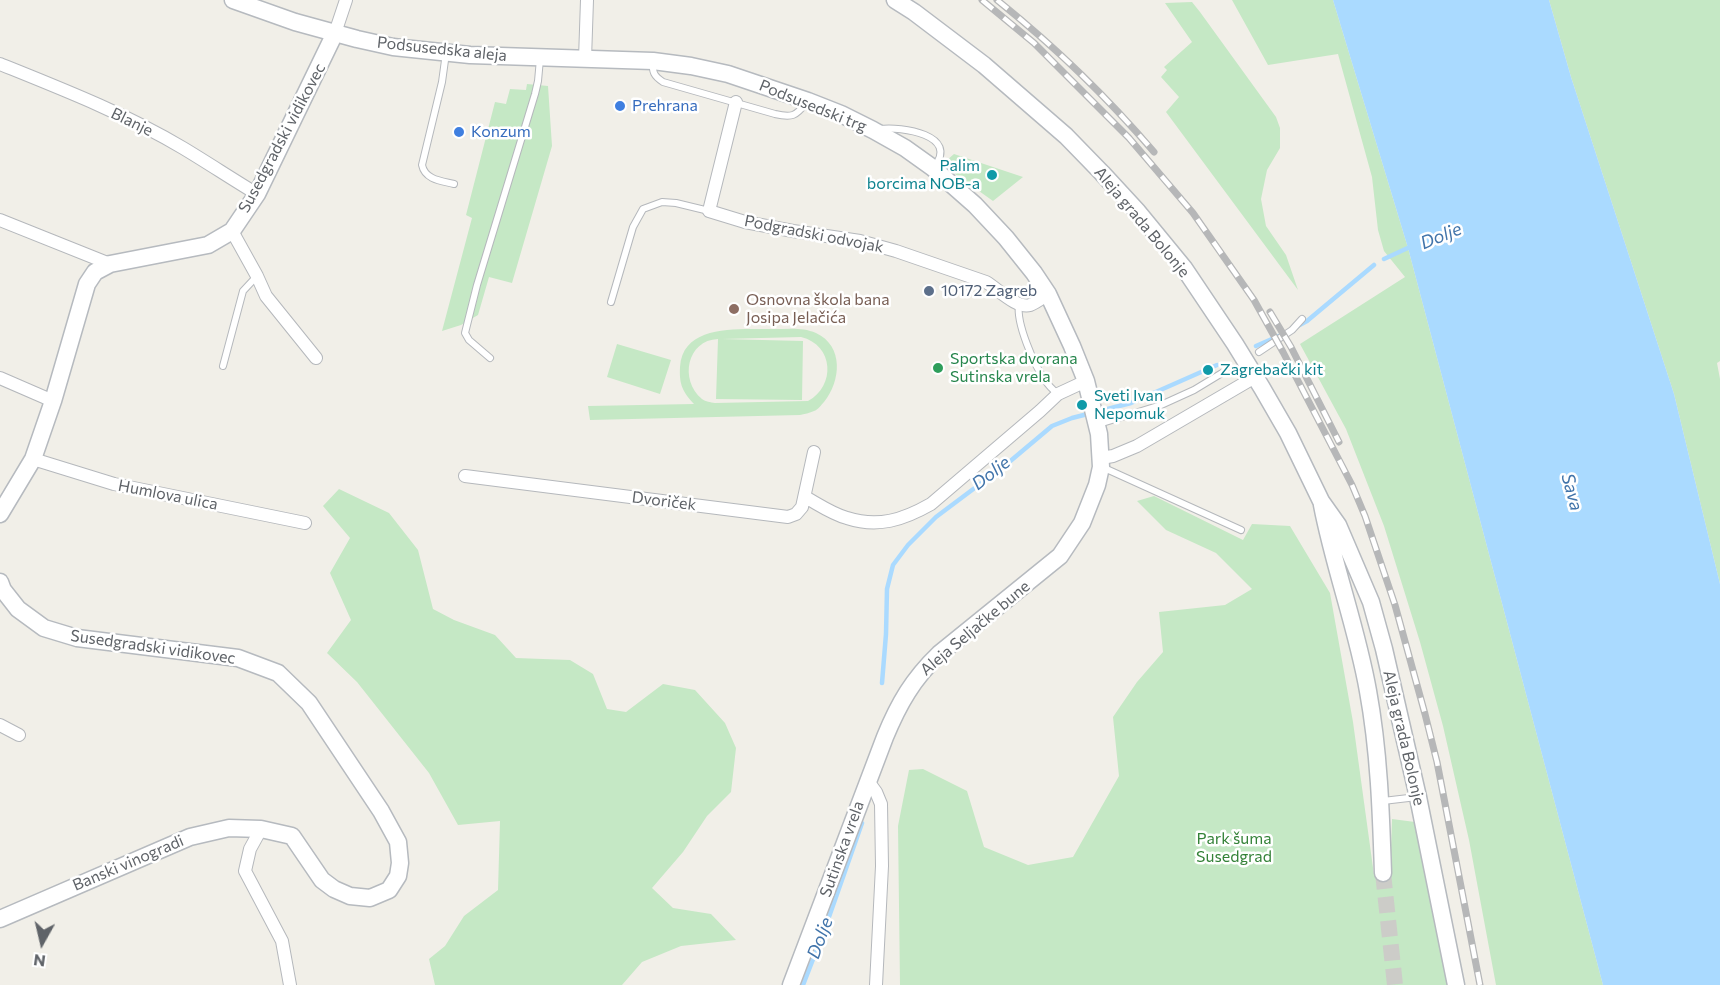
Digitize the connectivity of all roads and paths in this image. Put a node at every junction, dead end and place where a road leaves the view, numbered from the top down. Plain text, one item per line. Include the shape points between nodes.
1 (346, 0) edge
2 (587, 0) edge
3 (895, 0) edge
4 (239, 1) edge
5 (335, 33) junction
6 (446, 52) junction
7 (540, 58) junction
8 (585, 59) junction
9 (653, 61) junction
10 (0, 64) edge
11 (808, 101) junction
12 (735, 102) junction
13 (873, 130) junction
14 (933, 168) junction
15 (454, 184) dead end
16 (257, 194) junction
17 (709, 211) junction
18 (0, 220) edge
19 (232, 231) junction
20 (110, 264) junction
21 (257, 276) junction
22 (1048, 294) junction
23 (611, 302) dead end
24 (1019, 305) junction
25 (1302, 319) dead end
26 (1260, 352) dead end
27 (316, 358) dead end
28 (490, 358) dead end
29 (224, 366) dead end
30 (1222, 373) dead end
31 (1255, 377) junction
32 (0, 378) edge
33 (1086, 381) junction
34 (1058, 394) junction
35 (53, 401) junction
36 (1096, 422) junction
37 (814, 452) dead end
38 (33, 459) junction
39 (1101, 462) junction
40 (465, 476) dead end
41 (805, 497) junction
42 (1321, 501) junction
43 (0, 514) edge
44 (305, 523) dead end
45 (1240, 530) dead end
46 (0, 582) edge
47 (0, 724) edge
48 (19, 735) dead end
49 (868, 781) junction
50 (1418, 797) junction
51 (1381, 802) junction
52 (261, 829) junction
53 (1383, 873) tunnel mouth
54 (0, 919) edge
55 (290, 985) edge
56 (791, 985) edge
57 (876, 985) edge
58 (1456, 985) edge

1 - 5 street, Susedgradski vidikovec
2 - 8 street
3 - 31 street, Aleja grada Bolonje via 984,65 1102,173 1184,268
4 - 5 street, Podsusedska aleja
5 - 6 street, Podsusedska aleja via 393,47
5 - 16 street, Susedgradski vidikovec
6 - 7 street, Podsusedska aleja
6 - 15 lane via 422,165 426,175
7 - 8 street, Podsusedska aleja
7 - 28 lane via 537,87 465,333
8 - 9 street, Podsusedski trg
9 - 11 street, Podsusedski trg via 728,74
9 - 12 lane via 652,71 663,82
10 - 16 street, Blanje via 133,122
11 - 12 lane via 792,116
11 - 13 street, Podsusedski trg
12 - 17 street
13 - 14 street, Podsusedski trg
13 - 14 lane via 908,130 929,137 942,152
14 - 22 street, Podsusedski trg via 1006,238
16 - 19 street, Susedgradski vidikovec
17 - 23 lane via 662,202 643,209 633,227
17 - 24 street, Podgradski odvojak via 745,222 897,251 987,282
18 - 20 street
19 - 20 street, Susedgradski vidikovec via 208,245
19 - 21 street
20 - 35 street via 95,272 87,285
21 - 27 street via 266,296
21 - 29 lane via 243,291
22 - 24 street via 1031,304
22 - 33 street, Podsusedski trg
24 - 34 lane via 1019,324 1038,369
25 - 26 lane
30 - 36 lane via 1161,405
31 - 39 street via 1137,446
31 - 42 street, Aleja grada Bolonje
32 - 35 street
33 - 34 street
33 - 36 street, Aleja Seljačke bune
34 - 41 street via 931,504 915,513 892,521 868,522 845,518
35 - 38 street
36 - 39 street, Aleja Seljačke bune
37 - 41 street
38 - 43 street
38 - 44 street, Humlova ulica via 114,484
39 - 45 lane
39 - 49 street, Aleja Seljačke bune via 1097,485 1082,523 1060,556 923,670 893,719
40 - 41 street, Dvoriček via 788,517 802,507
42 - 50 street, Aleja grada Bolonje via 1338,525 1371,602
42 - 51 street, Aleja grada Bolonje via 1366,681
46 - 52 street, Susedgradski vidikovec via 18,609 44,628 77,638 238,658 278,673 309,703 381,811 398,842 398,876 389,890 370,898 350,896 322,880 292,836
47 - 48 street
49 - 56 street, Sutinska vrela
49 - 57 street via 880,804 882,866
50 - 51 lane
50 - 58 street, Aleja grada Bolonje
51 - 53 street, Aleja grada Bolonje
52 - 54 street, Banski vinogradi via 230,828 190,837
52 - 55 street via 250,849 245,871 282,941

